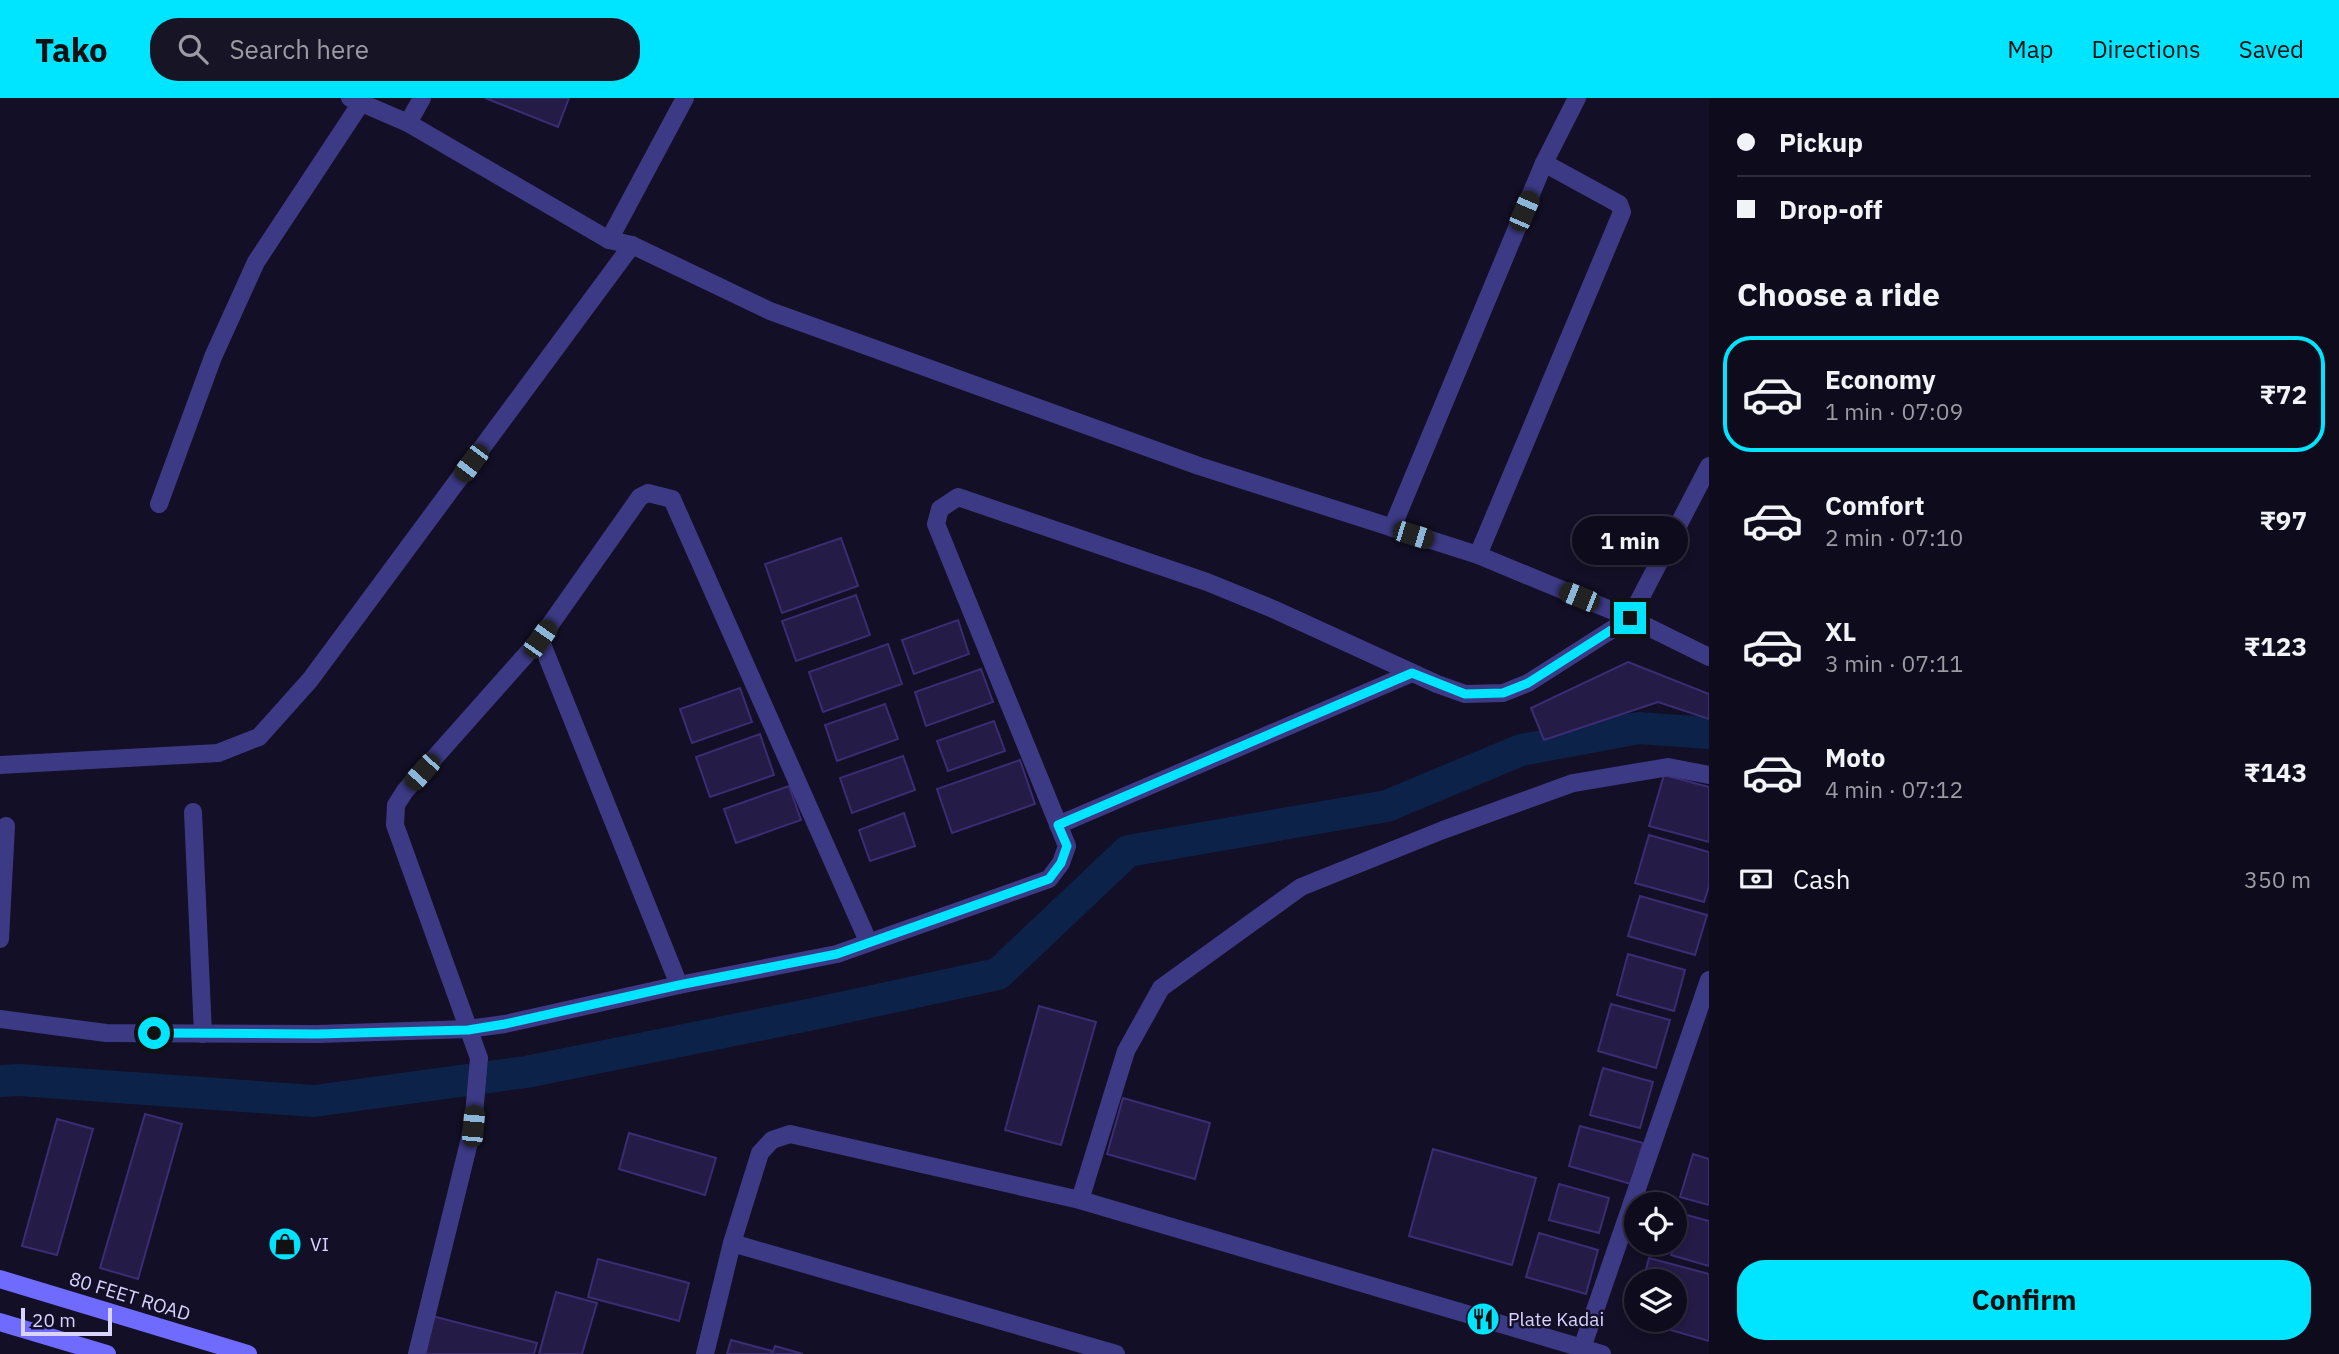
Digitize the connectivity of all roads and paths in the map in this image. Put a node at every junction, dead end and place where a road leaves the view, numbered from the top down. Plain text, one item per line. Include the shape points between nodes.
1 (422, 98) edge
2 (685, 98) edge
3 (1577, 98) edge
4 (355, 100) edge
5 (408, 123) junction
6 (1544, 163) junction
7 (609, 240) junction
8 (632, 245) junction
9 (1709, 466) edge
10 (159, 504) dead end
11 (1392, 528) junction
12 (1478, 555) junction
13 (1630, 618) junction
14 (540, 639) junction
15 (1709, 657) edge
16 (1412, 673) junction
17 (0, 765) edge
18 (1709, 775) edge
19 (193, 812) dead end
20 (1058, 825) junction
21 (6, 826) dead end
22 (0, 939) edge
23 (868, 941) junction
24 (1709, 980) edge
25 (679, 985) junction
26 (0, 1019) edge
27 (468, 1030) junction
28 (202, 1034) junction
29 (1080, 1200) junction
30 (732, 1243) junction
31 (0, 1279) edge
32 (0, 1322) edge
33 (1582, 1348) junction
34 (107, 1354) edge
35 (248, 1354) edge
36 (417, 1354) edge
37 (705, 1354) edge
38 (1116, 1354) edge
39 (1602, 1354) edge

1 - 5 street
2 - 7 street
3 - 6 street
4 - 5 street
4 - 10 street via 256,262 213,357
5 - 7 street
6 - 11 street
6 - 12 street via 1619,204 1622,212
7 - 8 street
8 - 11 street via 770,311 1199,466
8 - 17 street via 310,680 259,737 218,753
9 - 13 street
11 - 12 street
12 - 13 street
13 - 15 street
13 - 16 street via 1528,683 1503,693 1465,694
14 - 23 street via 640,497 648,493 672,499
14 - 25 street
14 - 27 street via 396,805 395,825
16 - 20 street
16 - 20 street via 1207,582 958,497 940,509 936,524
18 - 29 street via 1668,767 1573,783 1301,887 1161,988 1126,1051
19 - 28 street
20 - 23 street via 1067,846 1049,879
21 - 22 street
23 - 25 street via 837,954
24 - 33 street
25 - 27 street
26 - 28 street via 106,1033
27 - 28 street
27 - 36 street via 479,1058 473,1126
29 - 30 street via 790,1134 772,1140 760,1153
29 - 33 street
30 - 37 street
30 - 38 street
31 - 35 main road, 80 FEET ROAD
32 - 34 main road
33 - 39 street

